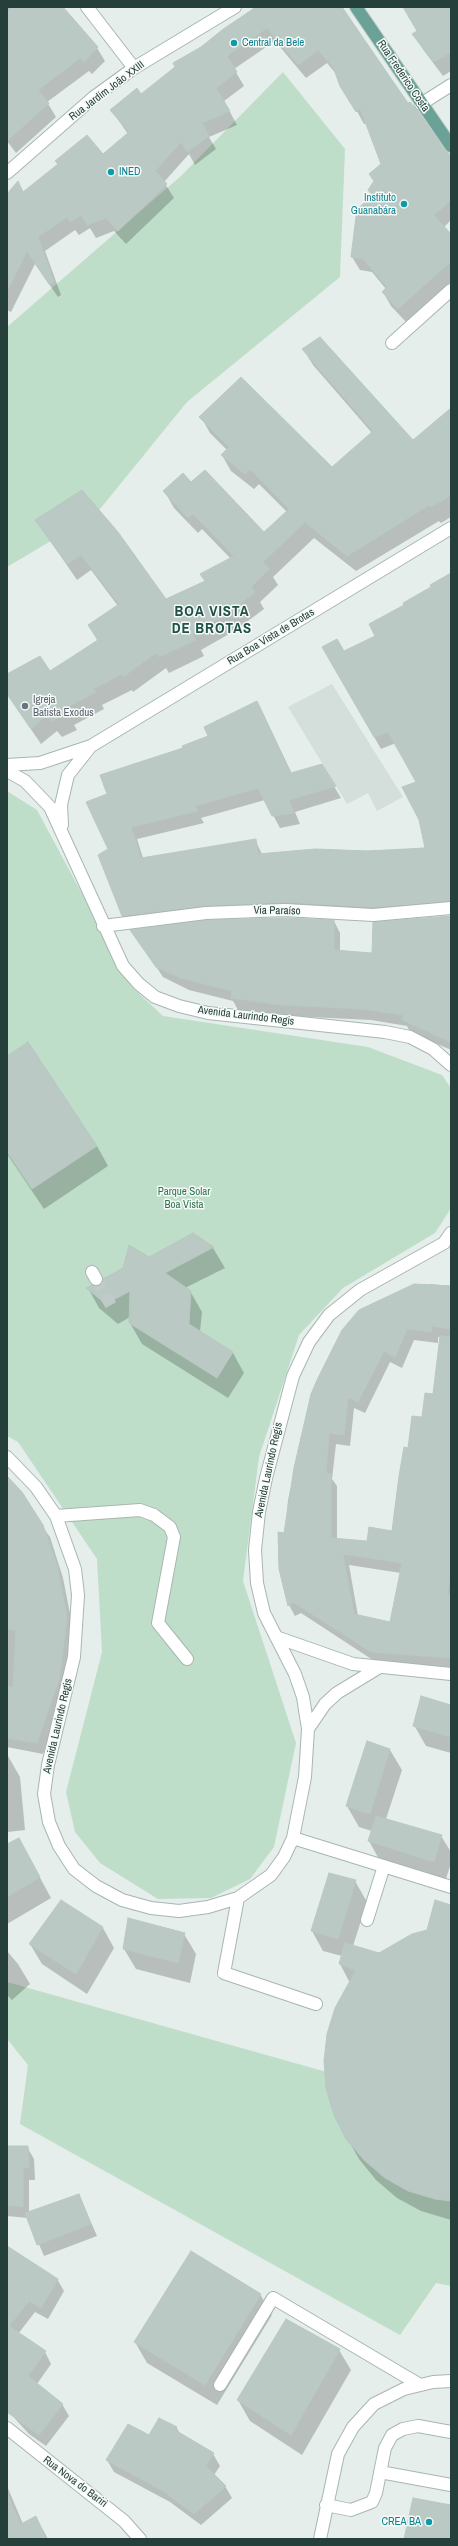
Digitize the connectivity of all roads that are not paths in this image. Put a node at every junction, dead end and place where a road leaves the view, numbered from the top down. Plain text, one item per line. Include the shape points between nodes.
1 (87, 7) edge
2 (235, 7) edge
3 (356, 7) edge
4 (134, 68) junction
5 (451, 85) edge
6 (421, 104) junction
7 (451, 146) edge
8 (7, 173) edge
9 (451, 290) edge
10 (392, 344) dead end
11 (451, 528) edge
12 (91, 746) junction
13 (7, 765) edge
14 (7, 771) edge
15 (63, 830) junction
16 (451, 908) edge
17 (103, 926) junction
18 (451, 1065) edge
19 (451, 1233) edge
20 (447, 1246) edge
21 (7, 1457) edge
22 (56, 1516) junction
23 (276, 1637) junction
24 (187, 1659) dead end
25 (378, 1668) junction
26 (451, 1674) edge
27 (308, 1729) junction
28 (293, 1838) junction
29 (384, 1866) junction
30 (451, 1887) edge
31 (238, 1898) junction
32 (367, 1920) dead end
33 (316, 2004) dead end
34 (451, 2381) edge
35 (420, 2385) junction
36 (220, 2386) dead end
37 (7, 2428) edge
38 (451, 2432) edge
39 (380, 2472) junction
40 (451, 2485) edge
41 (326, 2505) junction
42 (140, 2539) edge
43 (320, 2539) edge

1 - 4 street
2 - 4 street, Rua Jardim João XXIII
3 - 6 main road, Rua Frederico Costa
4 - 8 street, Rua Jardim João XXIII via 94,98
5 - 6 street
6 - 7 main road, Rua Frederico Costa
9 - 10 street
11 - 12 street, Rua Boa Vista de Brotas
12 - 13 street via 40,763
12 - 15 street, Avenida Laurindo Regis via 68,775 61,805
14 - 15 street, Avenida Laurindo Regis via 37,791
15 - 17 street, Avenida Laurindo Regis
16 - 17 street, Via Paraíso via 373,915 285,910 206,912
17 - 18 street, Avenida Laurindo Regis via 123,966 155,997 208,1013 385,1032 410,1037 433,1049
19 - 20 street, Avenida Laurindo Regis
20 - 23 street, Avenida Laurindo Regis via 360,1290 329,1315 309,1342 293,1376 266,1478 255,1550 257,1583 264,1613
21 - 22 street, Avenida Laurindo Regis via 36,1487
22 - 24 street via 140,1510 154,1515 170,1527 174,1537 158,1623
22 - 31 street, Avenida Laurindo Regis via 75,1569 78,1595 74,1657 48,1765 44,1794 49,1822 59,1846 74,1869 96,1886 122,1900 150,1908 179,1911 208,1907
23 - 25 street via 353,1664
23 - 27 street, Avenida Laurindo Regis via 295,1674 303,1697
25 - 26 street
25 - 27 street via 337,1693 325,1704
27 - 28 street, Avenida Laurindo Regis via 305,1777
28 - 29 street
28 - 31 street, Avenida Laurindo Regis via 271,1875
29 - 30 street
29 - 32 street
31 - 33 street via 224,1973
34 - 35 street
35 - 36 street via 274,2298
35 - 41 street via 404,2389 374,2404 352,2427 338,2454
37 - 42 street, Rua Nova do Bariri via 124,2521
38 - 39 street via 418,2426 403,2429 392,2435
39 - 40 street
39 - 41 street via 372,2502 351,2510
41 - 43 street

